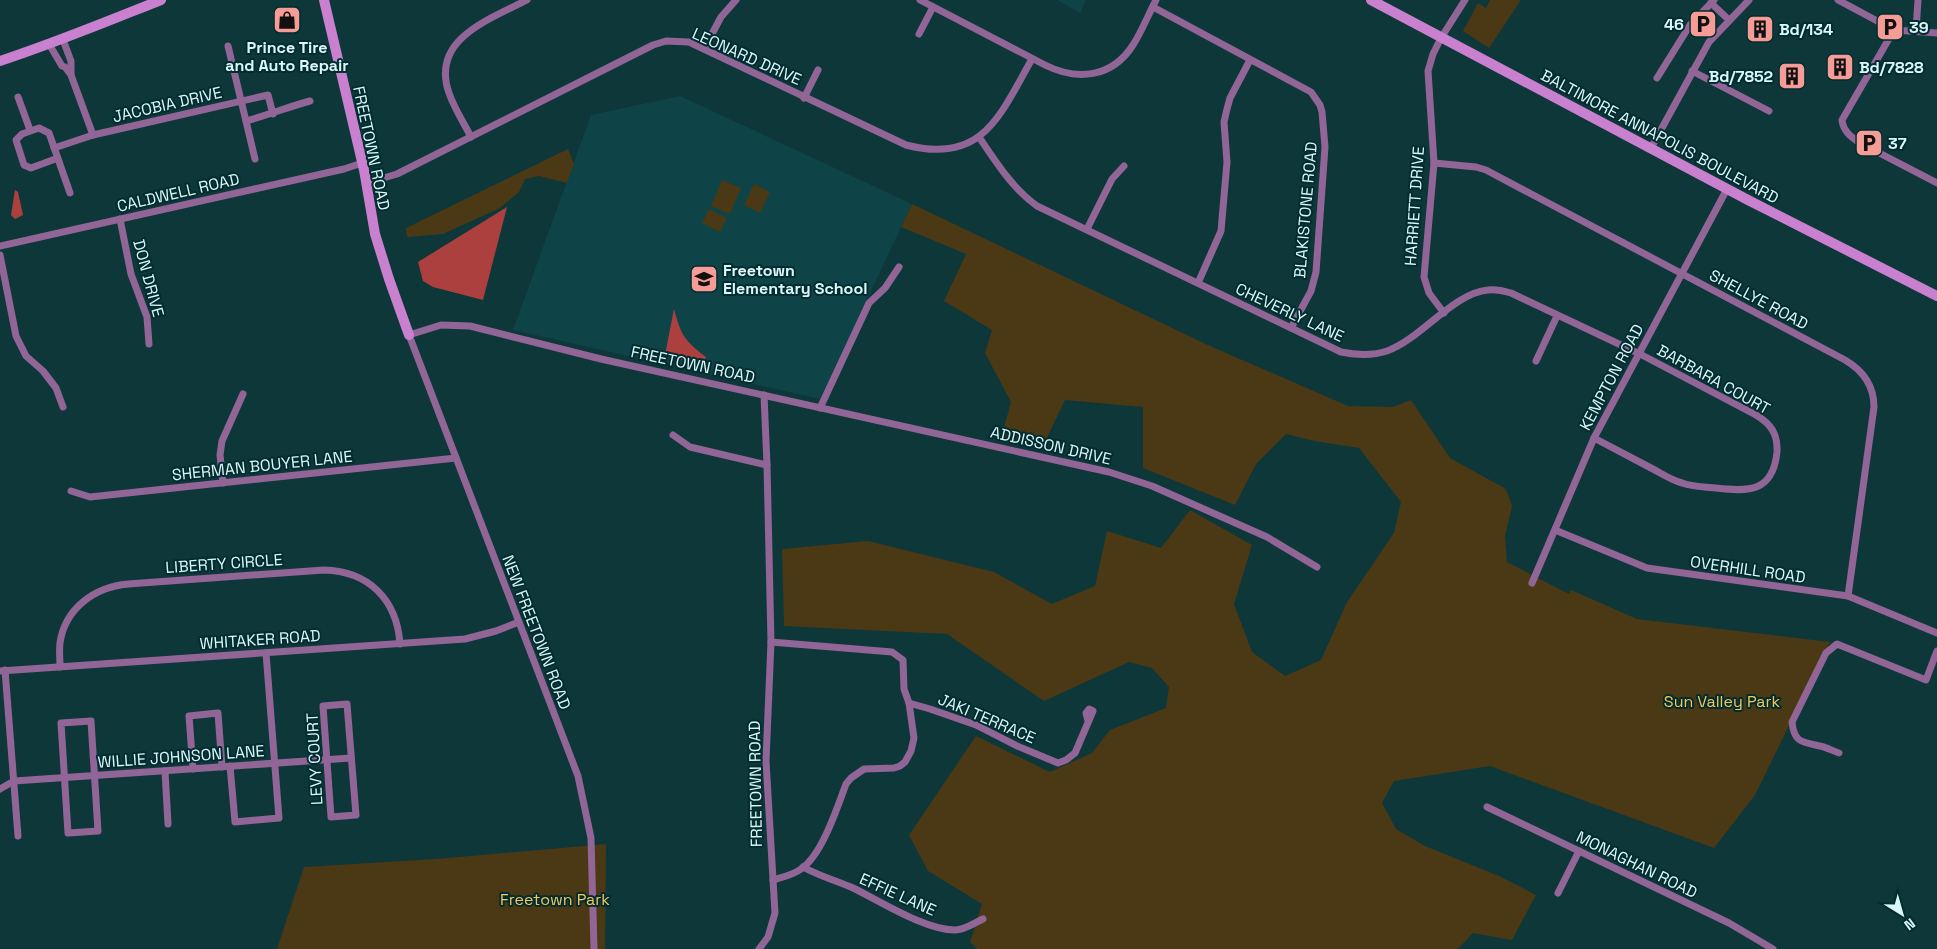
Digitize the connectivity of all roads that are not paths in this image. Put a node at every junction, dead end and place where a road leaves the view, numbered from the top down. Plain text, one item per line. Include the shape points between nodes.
1 (162, 0) edge
2 (324, 0) edge
3 (527, 0) edge
4 (736, 0) edge
5 (920, 0) edge
6 (1371, 0) edge
7 (1465, 0) edge
8 (1749, 0) edge
9 (1838, 0) edge
10 (1918, 0) edge
11 (1712, 1) edge
12 (1154, 4) edge
13 (933, 7) junction
14 (1729, 20) junction
15 (1894, 30) junction
16 (1916, 31) junction
17 (1937, 33) edge
18 (919, 34) dead end
19 (1442, 38) junction
20 (63, 40) junction
21 (50, 44) junction
22 (228, 46) dead end
23 (704, 49) junction
24 (1032, 59) junction
25 (1250, 60) junction
26 (0, 62) edge
27 (818, 70) dead end
28 (1692, 71) junction
29 (71, 75) junction
30 (1657, 78) dead end
31 (18, 97) dead end
32 (804, 98) junction
33 (310, 101) dead end
34 (242, 102) junction
35 (1769, 111) dead end
36 (273, 114) junction
37 (246, 121) junction
38 (30, 130) junction
39 (93, 135) junction
40 (471, 137) junction
41 (979, 137) junction
42 (54, 148) junction
43 (1651, 148) junction
44 (58, 158) junction
45 (255, 159) dead end
46 (362, 163) junction
47 (1434, 163) junction
48 (1124, 166) dead end
49 (366, 183) junction
50 (1937, 183) edge
51 (1727, 189) junction
52 (70, 193) dead end
53 (120, 219) junction
54 (1087, 229) junction
55 (0, 246) edge
56 (0, 255) edge
57 (898, 267) dead end
58 (1681, 273) junction
59 (1198, 283) junction
60 (1937, 296) edge
61 (1444, 313) junction
62 (1557, 316) junction
63 (1291, 328) junction
64 (409, 334) junction
65 (148, 344) dead end
66 (1640, 354) junction
67 (1536, 361) dead end
68 (242, 394) dead end
69 (764, 395) junction
70 (64, 407) dead end
71 (820, 408) junction
72 (673, 435) dead end
73 (1594, 438) junction
74 (456, 458) junction
75 (767, 465) junction
76 (223, 483) junction
77 (71, 491) dead end
78 (1555, 530) junction
79 (1317, 567) dead end
80 (1532, 583) dead end
81 (1848, 596) junction
82 (519, 622) junction
83 (1937, 633) edge
84 (771, 642) junction
85 (400, 644) junction
86 (1937, 652) edge
87 (266, 653) junction
88 (60, 667) junction
89 (3, 670) edge
90 (4, 699) edge
91 (909, 703) junction
92 (1088, 721) dead end
93 (1839, 753) dead end
94 (351, 758) junction
95 (327, 760) junction
96 (274, 763) junction
97 (230, 766) junction
98 (222, 767) junction
99 (193, 769) junction
100 (165, 771) junction
101 (95, 776) junction
102 (65, 778) junction
103 (14, 781) junction
104 (0, 789) edge
105 (1487, 807) dead end
106 (168, 824) dead end
107 (18, 836) dead end
108 (1578, 851) junction
109 (804, 868) junction
110 (773, 880) junction
111 (1558, 893) dead end
112 (983, 919) dead end
113 (1771, 948) edge
114 (594, 949) edge
115 (759, 949) edge

1 - 20 main road
2 - 46 main road, FREETOWN ROAD
3 - 40 street via 472,28 453,47 448,57 448,92
4 - 23 street via 721,17
5 - 13 street
6 - 19 main road, BALTIMORE ANNAPOLIS BOULEVARD
7 - 19 street, HARRIETT DRIVE
8 - 14 street
9 - 15 street
10 - 16 street
11 - 14 street
11 - 30 street via 1690,25
12 - 24 street via 1133,45 1113,66 1095,74 1073,76
12 - 25 street, BLAKISTONE ROAD
13 - 18 street
13 - 24 street
14 - 28 street via 1709,42
15 - 16 street
15 - 50 street via 1842,125 1860,143
16 - 17 street
19 - 43 main road, BALTIMORE ANNAPOLIS BOULEVARD
19 - 47 street, HARRIETT DRIVE via 1428,71
20 - 21 main road
20 - 29 street via 71,61
21 - 26 main road
21 - 29 street
22 - 34 street
23 - 32 street, LEONARD DRIVE
23 - 40 street, LEONARD DRIVE via 678,41 653,45
24 - 41 street, LEONARD DRIVE via 1003,111
25 - 59 street via 1227,109 1224,122 1227,162 1221,231
25 - 63 street, BLAKISTONE ROAD via 1311,92 1322,112 1326,158 1316,272 1311,291
27 - 32 street
28 - 35 street
28 - 43 street
29 - 39 street
31 - 38 street
32 - 41 street, LEONARD DRIVE via 921,149 950,149
33 - 36 street
34 - 36 street, JACOBIA DRIVE via 268,95
34 - 37 street
34 - 39 street, JACOBIA DRIVE
36 - 37 street
37 - 45 street
38 - 42 street via 44,129 49,133
38 - 44 street via 16,140 24,165 31,168
39 - 42 street, JACOBIA DRIVE
40 - 49 street, LEONARD DRIVE via 397,174
41 - 54 street, CHEVERLY LANE via 1024,197
42 - 44 street
43 - 51 main road, BALTIMORE ANNAPOLIS BOULEVARD
44 - 52 street
46 - 49 main road, FREETOWN ROAD
46 - 53 street, CALDWELL ROAD
47 - 58 street, SHELLYE ROAD via 1486,170
47 - 61 street, HARRIETT DRIVE via 1424,277 1429,293
48 - 54 street via 1112,179
49 - 64 main road, FREETOWN ROAD via 379,246
51 - 58 street, KEMPTON ROAD
51 - 60 main road, BALTIMORE ANNAPOLIS BOULEVARD
53 - 55 street, CALDWELL ROAD
53 - 65 street, DON DRIVE via 132,279 147,317
54 - 59 street, CHEVERLY LANE
56 - 70 street via 16,336 26,356 56,388
57 - 71 street via 885,288 869,304
58 - 66 street, KEMPTON ROAD
58 - 81 street, SHELLYE ROAD via 1844,360 1861,372 1870,385 1874,407
59 - 63 street, CHEVERLY LANE
61 - 62 street, CHEVERLY LANE via 1467,297 1489,290 1511,293
61 - 63 street, CHEVERLY LANE via 1399,345 1370,354 1341,352
62 - 66 street, CHEVERLY LANE
62 - 67 street
64 - 69 street, FREETOWN ROAD via 441,325 470,326 601,360
64 - 74 street, NEW FREETOWN ROAD
66 - 73 street, KEMPTON ROAD
66 - 73 street, BARBARA COURT via 1765,420 1776,438 1777,452 1772,471 1762,484 1749,490 1683,484
68 - 76 street via 222,441
69 - 71 street, ADDISSON DRIVE
69 - 75 street, FREETOWN ROAD
71 - 79 street, ADDISSON DRIVE via 1109,472 1152,486 1267,537
72 - 75 street via 690,447
73 - 78 street, KEMPTON ROAD
74 - 76 street, SHERMAN BOUYER LANE
74 - 82 street, NEW FREETOWN ROAD
75 - 84 street, FREETOWN ROAD
76 - 77 street, SHERMAN BOUYER LANE via 90,497
78 - 80 street, KEMPTON ROAD
78 - 81 street, OVERHILL ROAD via 1656,570
81 - 83 street, OVERHILL ROAD
82 - 85 street, WHITAKER ROAD via 465,638
82 - 114 street, NEW FREETOWN ROAD via 578,776 588,818
84 - 91 street via 892,652 903,660 904,688
84 - 110 street, FREETOWN ROAD via 766,761
85 - 87 street, WHITAKER ROAD
85 - 88 street, LIBERTY CIRCLE via 395,614 378,591 353,574 324,570 104,588 84,600 70,617 61,636
86 - 93 street via 1926,680 1837,644 1826,653 1792,722 1793,733 1799,740
87 - 88 street, WHITAKER ROAD
87 - 96 street
88 - 89 street, WHITAKER ROAD
89 - 90 street
90 - 103 street
91 - 92 street, JAKI TERRACE via 976,725 1016,746 1058,762 1075,753
91 - 109 street via 914,738 905,762 894,768 864,769 851,778 824,839
94 - 95 street, WILLIE JOHNSON LANE
94 - 95 street, LEVY COURT via 347,704 323,706
94 - 95 street, LEVY COURT via 356,815 331,817
95 - 96 street, WILLIE JOHNSON LANE
96 - 97 street, WILLIE JOHNSON LANE
96 - 97 street via 279,818 235,822
97 - 98 street, WILLIE JOHNSON LANE
98 - 99 street, WILLIE JOHNSON LANE
98 - 99 street via 218,713 189,716
99 - 100 street, WILLIE JOHNSON LANE
100 - 101 street, WILLIE JOHNSON LANE
100 - 106 street
101 - 102 street, WILLIE JOHNSON LANE
101 - 102 street via 91,721 69,722 62,723
101 - 102 street via 98,831 68,833
102 - 103 street, WILLIE JOHNSON LANE
103 - 104 street
103 - 107 street
105 - 108 street, MONAGHAN ROAD
108 - 111 street
108 - 113 street, MONAGHAN ROAD via 1729,923
109 - 110 street
109 - 112 street, EFFIE LANE via 939,928 958,930
110 - 115 street, FREETOWN ROAD via 775,913 768,937

